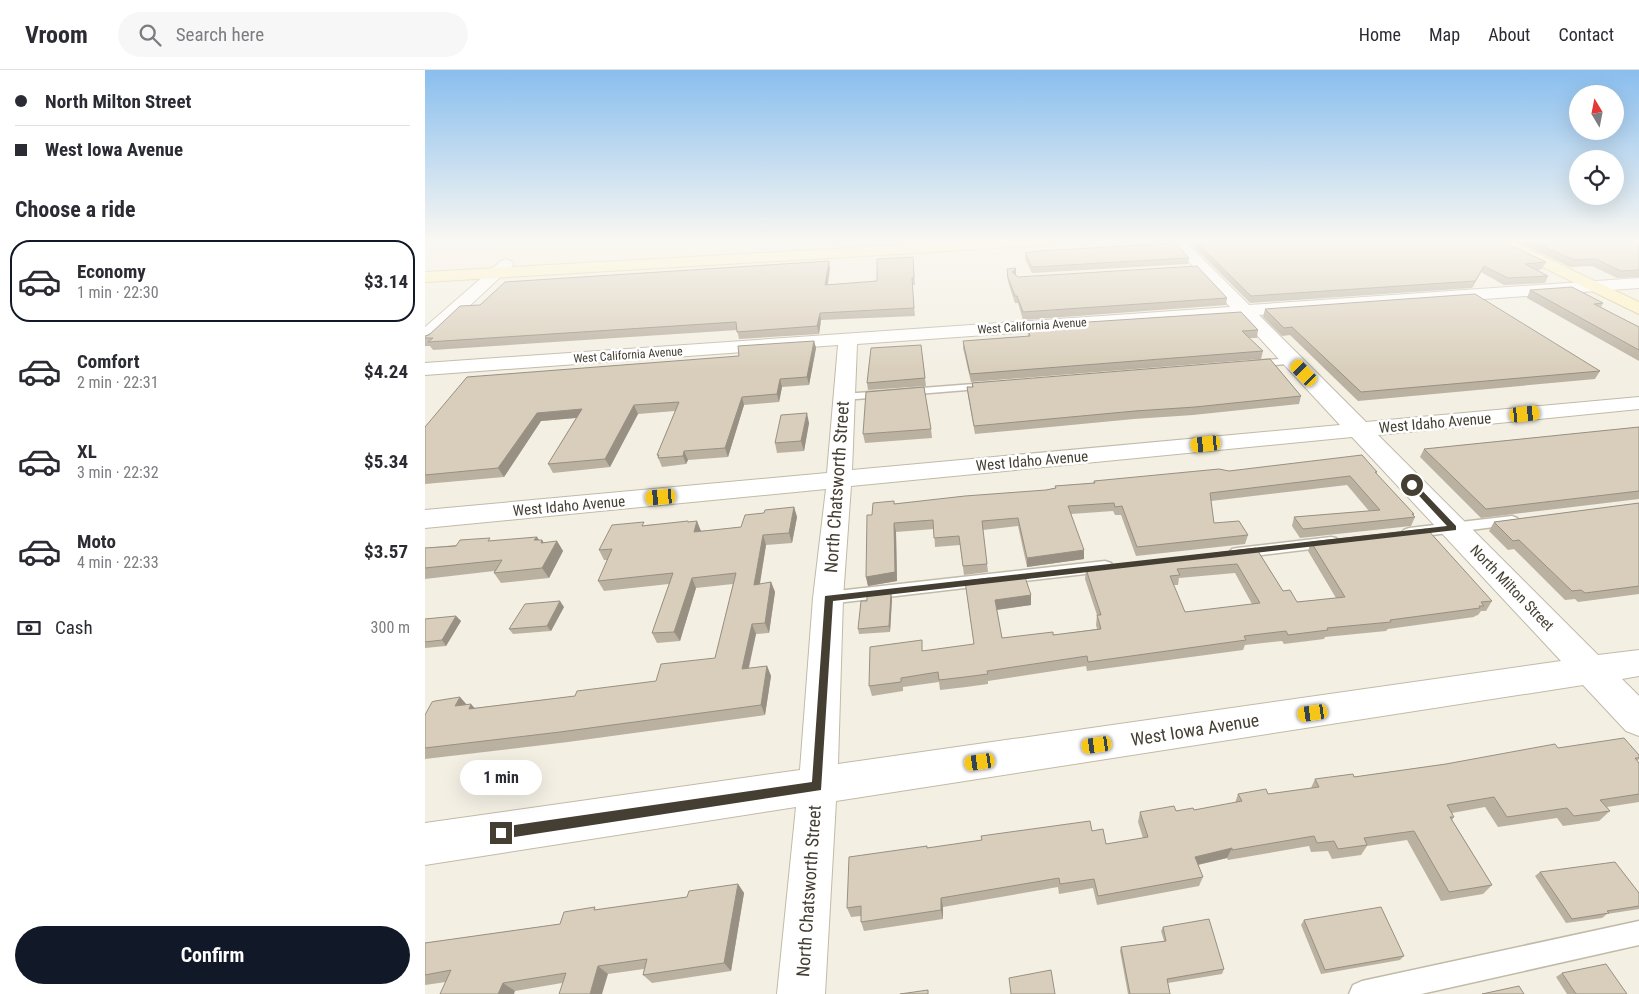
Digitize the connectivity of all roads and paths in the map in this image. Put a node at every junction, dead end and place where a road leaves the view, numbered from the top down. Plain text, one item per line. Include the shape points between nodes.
1 (483, 284) edge
2 (1215, 284) edge
3 (1588, 284) edge
4 (1621, 284) edge
5 (1592, 286) junction
6 (1639, 309) edge
7 (1244, 310) junction
8 (425, 337) edge
9 (848, 339) junction
10 (1293, 361) junction
11 (1244, 365) edge
12 (425, 369) edge
13 (1000, 385) edge
14 (844, 397) junction
15 (1639, 403) edge
16 (1360, 430) junction
17 (839, 480) junction
18 (1532, 518) edge
19 (425, 520) edge
20 (1454, 528) junction
21 (1394, 535) edge
22 (1345, 540) edge
23 (1225, 554) edge
24 (1116, 566) edge
25 (828, 598) junction
26 (1639, 663) edge
27 (1590, 671) junction
28 (1639, 720) edge
29 (817, 786) junction
30 (425, 844) edge
31 (1639, 933) edge
32 (801, 994) edge
33 (1362, 994) edge

1 - 8 street
2 - 7 street, North Milton Street
3 - 5 main road
4 - 5 street, West California Avenue
5 - 6 main road
5 - 7 street, West California Avenue
7 - 9 street, West California Avenue
7 - 10 street, North Milton Street
9 - 12 street, West California Avenue
9 - 14 street, North Chatsworth Street
10 - 11 lane
10 - 16 street, North Milton Street
13 - 14 lane
14 - 17 street, North Chatsworth Street
15 - 16 street, West Idaho Avenue
16 - 17 street, West Idaho Avenue
16 - 20 street, North Milton Street
17 - 19 street, West Idaho Avenue
17 - 25 street, North Chatsworth Street
18 - 20 lane
20 - 21 lane
20 - 27 street, North Milton Street
22 - 23 lane
24 - 25 lane
25 - 29 street, North Chatsworth Street
26 - 27 street, West Iowa Avenue
27 - 28 street, North Milton Street
27 - 29 street, West Iowa Avenue
29 - 30 street, West Iowa Avenue
29 - 32 street, North Chatsworth Street
31 - 33 lane

